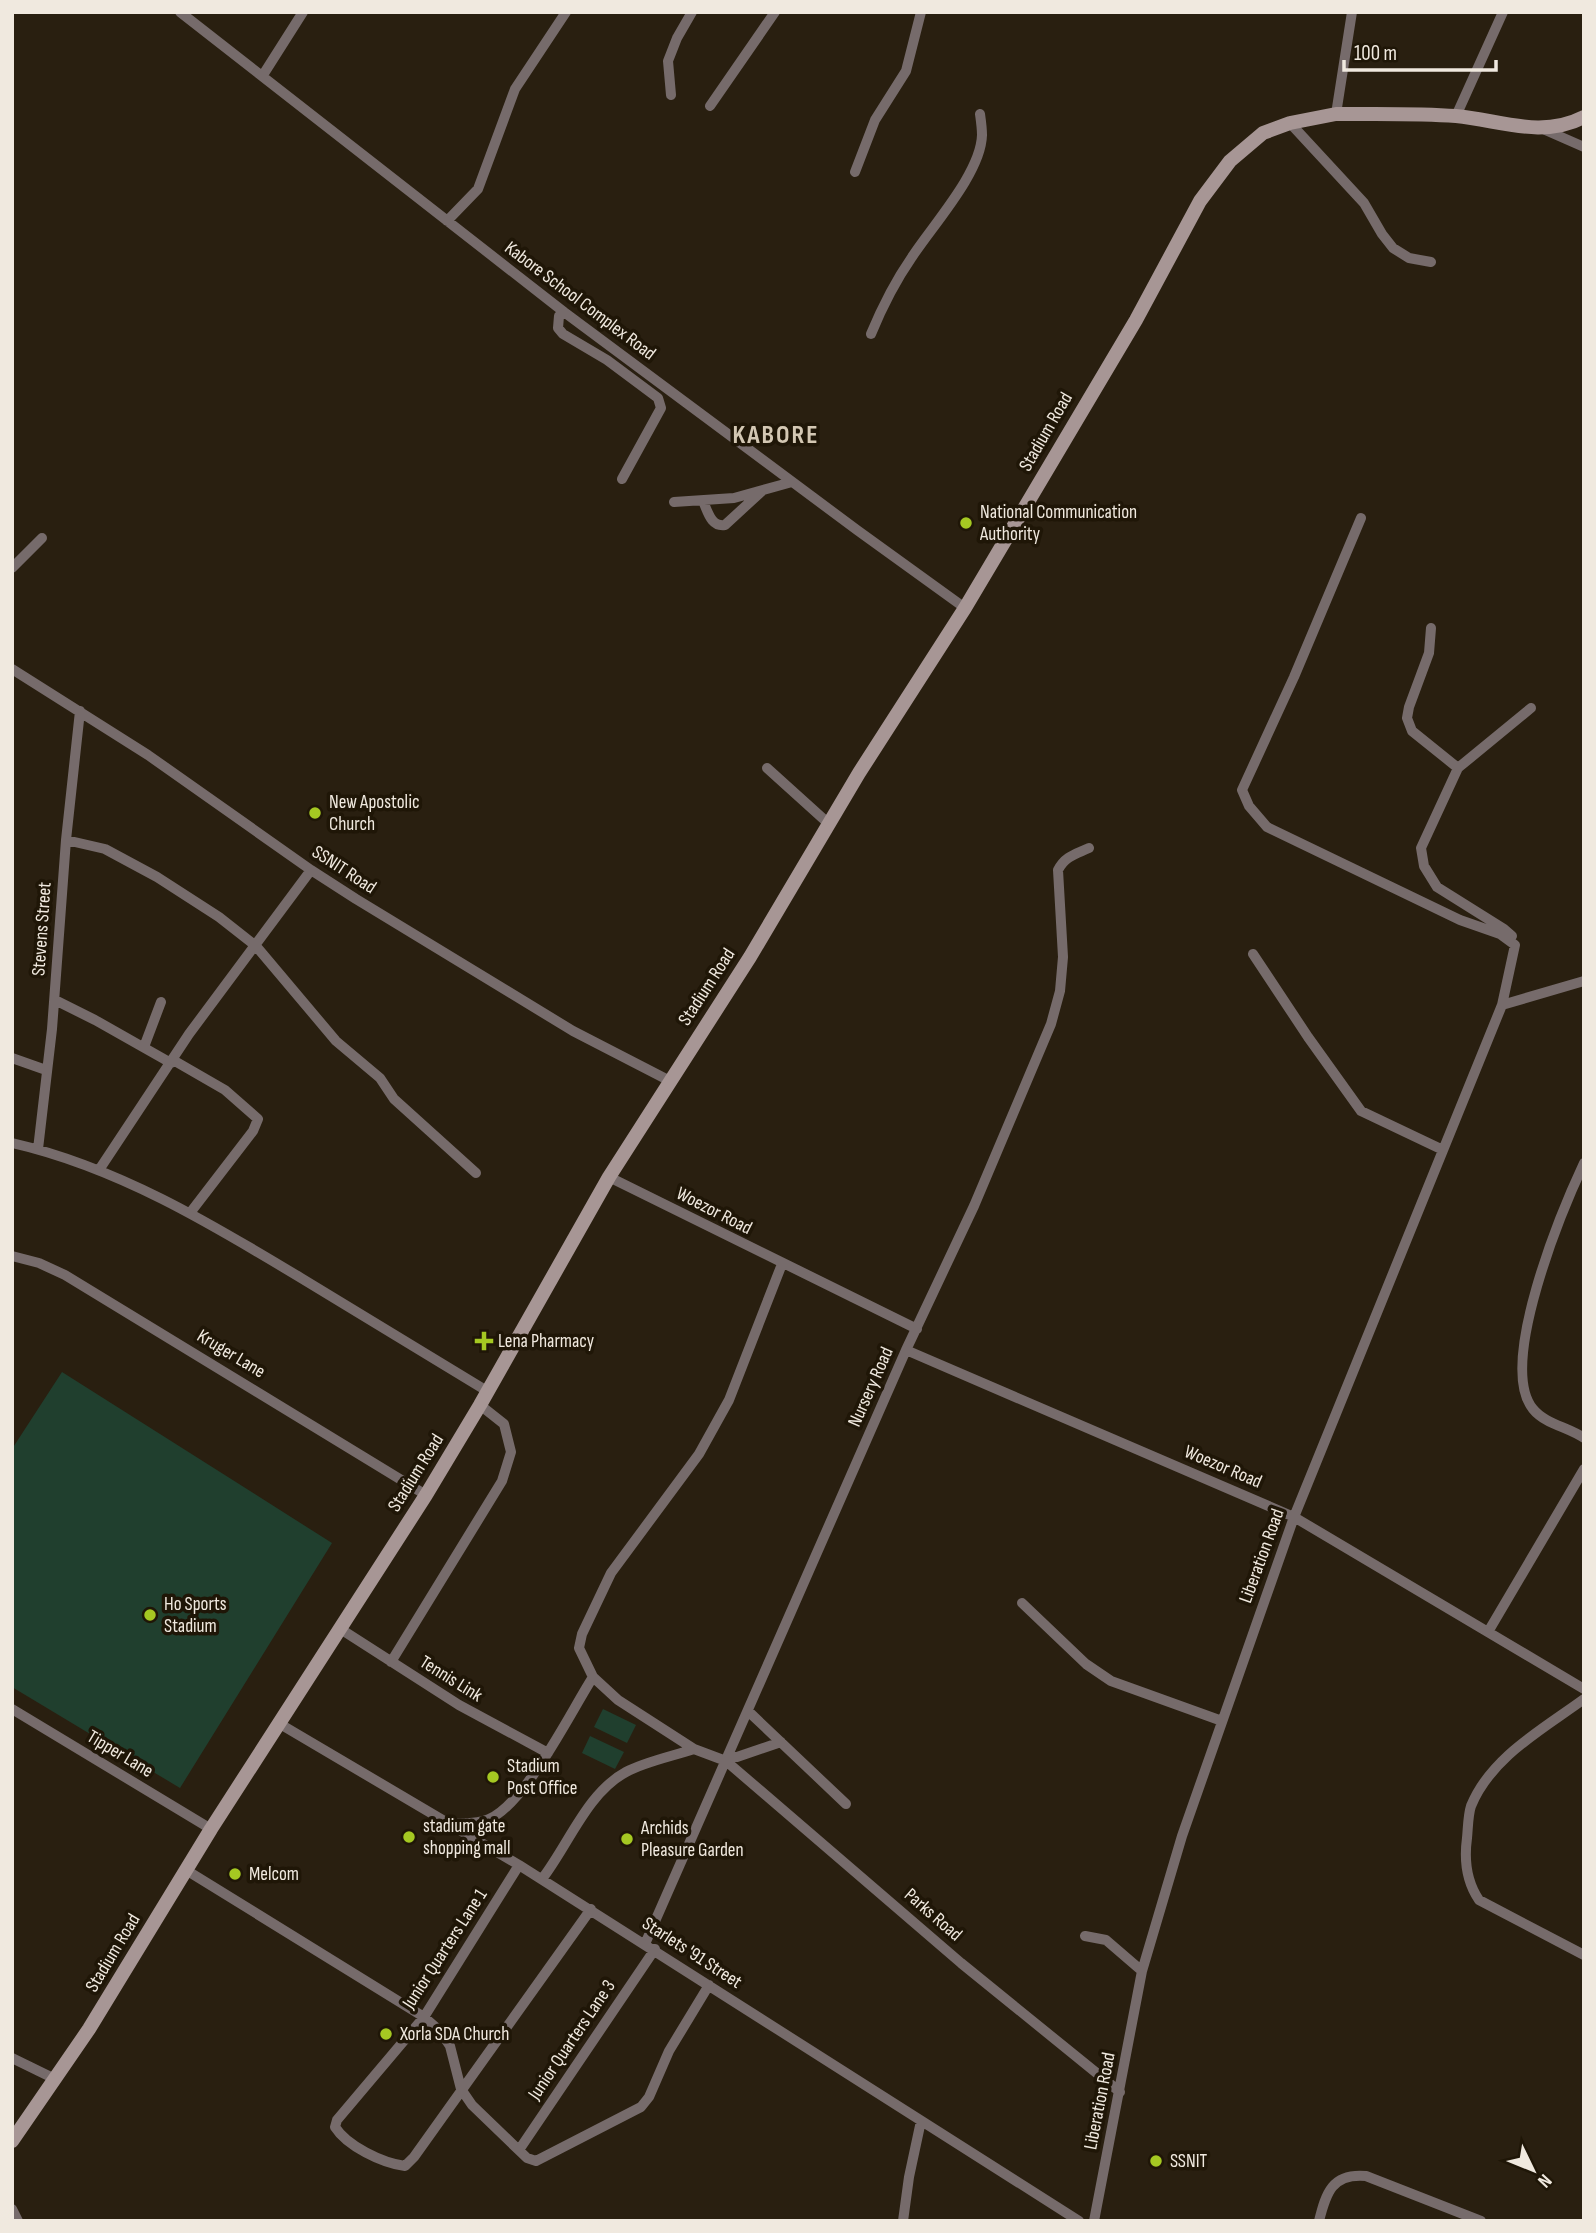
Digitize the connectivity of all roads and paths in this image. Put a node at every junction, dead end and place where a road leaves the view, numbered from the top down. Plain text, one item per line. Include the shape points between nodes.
1 (180, 12) edge
2 (303, 12) edge
3 (566, 12) edge
4 (692, 12) edge
5 (775, 12) edge
6 (921, 12) edge
7 (1352, 12) edge
8 (1503, 12) edge
9 (263, 75) junction
10 (671, 96) dead end
11 (710, 106) dead end
12 (980, 114) dead end
13 (1336, 114) junction
14 (1456, 116) junction
15 (1584, 117) edge
16 (1290, 123) junction
17 (1543, 129) junction
18 (1584, 147) edge
19 (855, 172) dead end
20 (447, 221) junction
21 (1431, 262) dead end
22 (564, 312) junction
23 (871, 334) dead end
24 (622, 479) dead end
25 (792, 482) junction
26 (764, 489) junction
27 (703, 501) junction
28 (674, 502) dead end
29 (1361, 518) dead end
30 (41, 538) dead end
31 (12, 568) edge
32 (965, 608) junction
33 (1432, 628) dead end
34 (12, 669) edge
35 (1531, 708) dead end
36 (80, 711) junction
37 (767, 768) dead end
38 (1458, 768) junction
39 (829, 824) junction
40 (66, 840) junction
41 (1089, 848) dead end
42 (311, 870) junction
43 (1515, 945) junction
44 (256, 946) junction
45 (1254, 954) dead end
46 (1584, 981) edge
47 (55, 1000) junction
48 (161, 1002) dead end
49 (1502, 1005) junction
50 (144, 1047) junction
51 (12, 1058) edge
52 (172, 1062) junction
53 (46, 1070) junction
54 (670, 1081) junction
55 (12, 1143) edge
56 (38, 1149) junction
57 (1443, 1150) junction
58 (1584, 1163) edge
59 (99, 1170) junction
60 (476, 1172) dead end
61 (609, 1177) junction
62 (190, 1213) junction
63 (12, 1256) edge
64 (782, 1265) junction
65 (917, 1329) junction
66 (906, 1350) junction
67 (484, 1398) junction
68 (1584, 1438) edge
69 (1584, 1469) edge
70 (426, 1494) junction
71 (1294, 1517) junction
72 (1022, 1603) dead end
73 (340, 1628) junction
74 (1488, 1632) junction
75 (391, 1662) junction
76 (593, 1677) junction
77 (1584, 1689) edge
78 (1584, 1699) edge
79 (12, 1709) edge
80 (748, 1711) junction
81 (1222, 1721) junction
82 (280, 1724) junction
83 (781, 1742) junction
84 (694, 1749) junction
85 (548, 1754) junction
86 (727, 1759) junction
87 (846, 1804) dead end
88 (452, 1824) junction
89 (211, 1829) junction
90 (519, 1865) junction
91 (186, 1870) junction
92 (542, 1879) junction
93 (591, 1909) junction
94 (1085, 1936) dead end
95 (650, 1946) junction
96 (1584, 1955) edge
97 (1142, 1971) junction
98 (709, 1985) junction
99 (424, 2017) junction
100 (12, 2058) edge
101 (55, 2079) junction
102 (461, 2089) junction
103 (1120, 2092) junction
104 (921, 2121) junction
105 (12, 2141) edge
106 (519, 2150) junction
107 (12, 2209) edge
108 (18, 2221) edge
109 (903, 2221) edge
110 (1079, 2221) edge
111 (1094, 2221) edge
112 (1319, 2221) edge
113 (1481, 2221) edge

1 - 9 street, Kabore School Complex Road
2 - 9 street
3 - 20 street via 515,89 478,189
4 - 10 street via 668,61
5 - 11 street
6 - 19 street via 906,71 875,120
7 - 13 street
8 - 14 street
9 - 20 street, Kabore School Complex Road
12 - 23 street via 982,138 973,166 886,298
13 - 14 main road, Stadium Road
13 - 16 main road, Stadium Road
14 - 17 main road, Stadium Road
15 - 17 main road, Stadium Road
16 - 21 street via 1364,203 1393,248 1409,258
16 - 32 main road, Stadium Road via 1264,133 1230,161 1200,201 1136,320
17 - 18 street
20 - 22 street, Kabore School Complex Road
22 - 24 street via 557,322 563,334 658,398 661,408
22 - 25 street, Kabore School Complex Road
25 - 26 street
25 - 32 street, Kabore School Complex Road
26 - 27 street
26 - 27 street via 725,525 713,522
27 - 28 street
29 - 43 street via 1242,790 1267,827
30 - 31 street
32 - 39 main road, Stadium Road
33 - 38 street via 1429,653 1407,718 1412,731
34 - 36 street, SSNIT Road
35 - 38 street
36 - 40 street, Stevens Street
36 - 42 street, SSNIT Road
37 - 39 street
38 - 43 street via 1421,848 1424,866 1437,887 1504,929
39 - 54 main road, Stadium Road
40 - 44 street via 105,849 157,877
40 - 47 street, Stevens Street
41 - 65 street, Nursery Road via 1069,856 1058,870 1063,957 1051,1024
42 - 44 street
42 - 54 street, SSNIT Road via 561,1024
43 - 49 street, Liberation Road
44 - 52 street
44 - 60 street via 336,1041
45 - 57 street via 1361,1111
46 - 49 street
47 - 50 street
47 - 53 street, Stevens Street
48 - 50 street
49 - 57 street, Liberation Road
50 - 52 street
51 - 53 street
52 - 59 street
52 - 62 street via 225,1090 258,1119
53 - 56 street, Stevens Street
54 - 61 main road, Stadium Road
55 - 56 street
56 - 59 street
57 - 71 street, Liberation Road
58 - 68 street via 1565,1203 1528,1319 1522,1388 1532,1409
59 - 62 street
61 - 64 street, Woezor Road
61 - 67 main road, Stadium Road
62 - 67 street
63 - 70 street, Kruger Lane via 65,1275
64 - 65 street, Woezor Road
64 - 76 street via 729,1400 699,1454 611,1573 582,1634 579,1648
65 - 66 street, Nursery Road
66 - 71 street, Woezor Road
66 - 80 street, Nursery Road
67 - 70 main road, Stadium Road
67 - 75 street via 504,1424 511,1452 502,1481
69 - 74 street
70 - 73 main road, Stadium Road
71 - 74 street, Woezor Road
71 - 81 street, Liberation Road
72 - 81 street via 1086,1664 1111,1681
73 - 75 street, Tennis Link
73 - 82 main road, Stadium Road
74 - 77 street, Woezor Road
75 - 85 street, Tennis Link
76 - 84 street via 618,1700
76 - 85 street
78 - 96 street via 1500,1761 1470,1808 1465,1852 1471,1889 1479,1900
79 - 89 street, Tipper Lane
80 - 83 street
80 - 86 street, Nursery Road
81 - 97 street, Liberation Road
82 - 88 street, Starlets '91 Street
82 - 89 main road, Stadium Road
83 - 86 street
83 - 87 street
84 - 86 street
84 - 92 street via 628,1770 610,1781 594,1797
85 - 88 street via 500,1813 483,1822
86 - 95 street, Nursery Road
86 - 103 street, Parks Road via 961,1963
88 - 90 street, Starlets '91 Street
89 - 91 main road, Stadium Road
90 - 92 street, Starlets '91 Street
90 - 99 street, Junior Quarters Lane 1
91 - 99 street
91 - 101 main road, Stadium Road
92 - 93 street, Starlets '91 Street
93 - 95 street, Starlets '91 Street
93 - 102 street
94 - 97 street via 1106,1940
95 - 98 street, Starlets '91 Street
95 - 106 street, Junior Quarters Lane 3
97 - 103 street, Liberation Road
98 - 104 street, Starlets '91 Street
98 - 106 street via 641,2107 536,2161
99 - 102 street via 450,2046
99 - 102 street, Junior Quarters Lane 1 via 335,2127 352,2145 405,2166
100 - 101 street
101 - 105 main road, Stadium Road
102 - 106 street
103 - 111 street, Liberation Road
104 - 109 street
104 - 110 street, Starlets '91 Street
107 - 108 street
112 - 113 street via 1332,2185 1354,2175

